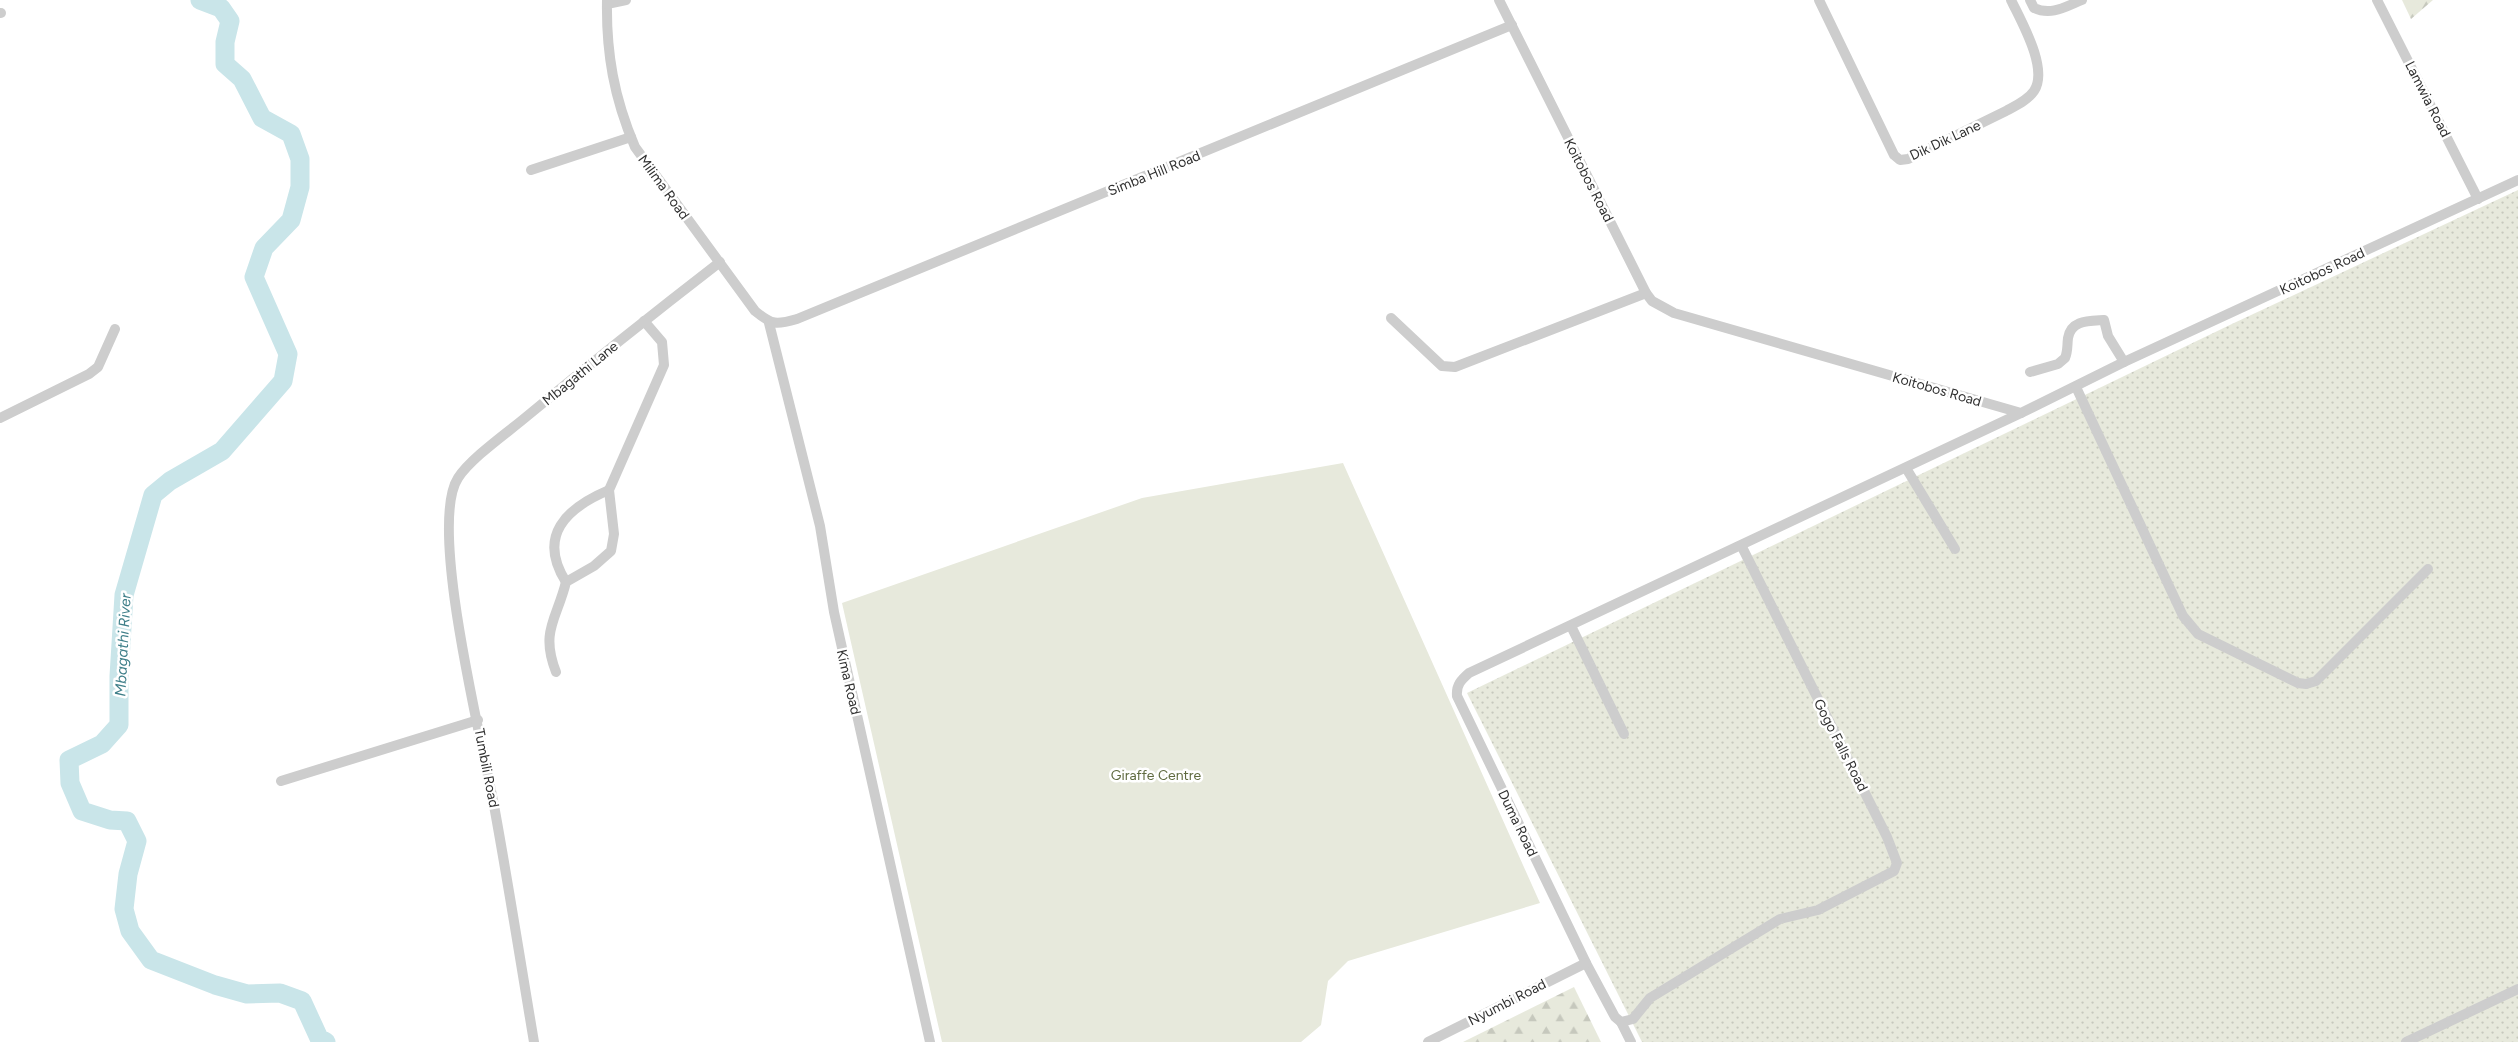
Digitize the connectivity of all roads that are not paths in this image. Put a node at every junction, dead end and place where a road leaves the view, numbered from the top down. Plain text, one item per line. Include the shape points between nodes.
1 (626, 0) edge
2 (1499, 0) edge
3 (1819, 0) edge
4 (2011, 0) edge
5 (2030, 0) edge
6 (2082, 0) edge
7 (2378, 0) edge
8 (607, 2) edge
9 (1512, 26) junction
10 (631, 137) junction
11 (532, 170) dead end
12 (2518, 180) edge
13 (2478, 199) junction
14 (720, 262) junction
15 (1646, 293) junction
16 (1391, 318) dead end
17 (644, 321) junction
18 (769, 323) junction
19 (115, 329) dead end
20 (2124, 362) junction
21 (2030, 372) dead end
22 (2076, 387) junction
23 (2020, 413) junction
24 (0, 418) edge
25 (1906, 468) junction
26 (609, 490) junction
27 (450, 493) joint
28 (1741, 545) junction
29 (1955, 549) dead end
30 (2428, 569) dead end
31 (566, 582) junction
32 (1571, 626) junction
33 (556, 672) dead end
34 (478, 720) junction
35 (1624, 734) dead end
36 (280, 780) dead end
37 (1586, 962) junction
38 (2518, 989) edge
39 (1622, 1022) junction
40 (534, 1042) edge
41 (930, 1042) edge
42 (1428, 1042) edge
43 (1631, 1042) edge
44 (2406, 1042) edge

1 - 8 street
2 - 9 street, Koitobos Road
3 - 4 street, Dik Dik Lane via 1894,155 1900,160 2006,111 2035,90 2039,74 2036,56
5 - 6 street via 2034,8 2042,12 2053,12
7 - 13 street, Lamwia Road
8 - 10 street, Milima Road via 610,70
9 - 15 street, Koitobos Road
9 - 18 street, Simba Hill Road via 797,320
10 - 11 street
10 - 14 street, Milima Road via 635,147
12 - 13 street, Koitobos Road
13 - 20 street, Koitobos Road
14 - 17 street, Mbagathi Lane
14 - 18 street, Milima Road via 755,312
15 - 16 street via 1455,367 1442,366
15 - 23 street, Koitobos Road via 1652,301 1674,313
17 - 26 street via 662,342 664,365
17 - 27 street, Mbagathi Lane via 482,453 459,476
18 - 41 street, Kima Road via 820,526 834,612
19 - 24 street via 98,367 89,374
20 - 21 street via 2108,336 2104,320 2083,322 2070,330 2065,358 2058,364
20 - 22 street, Koitobos Road
22 - 23 street, Koitobos Road
22 - 30 street via 2175,600 2186,621 2198,634 2298,683 2316,682
23 - 25 street
25 - 28 street
25 - 29 street
26 - 31 street via 614,534 611,551 594,566
26 - 31 street via 598,494 560,523 554,556
27 - 34 street, Tumbili Road via 448,528 457,620
28 - 32 street
28 - 39 street, Gogo Falls Road via 1897,863 1894,871 1818,910 1780,919 1650,998 1633,1019
31 - 33 street via 548,639 549,656
32 - 35 street
32 - 37 street, Duma Road via 1469,673 1456,689
34 - 36 street
34 - 40 street, Tumbili Road
37 - 39 street, Duma Road via 1615,1017
37 - 42 street, Nyumbi Road
38 - 44 street
39 - 43 street, Duma Road

